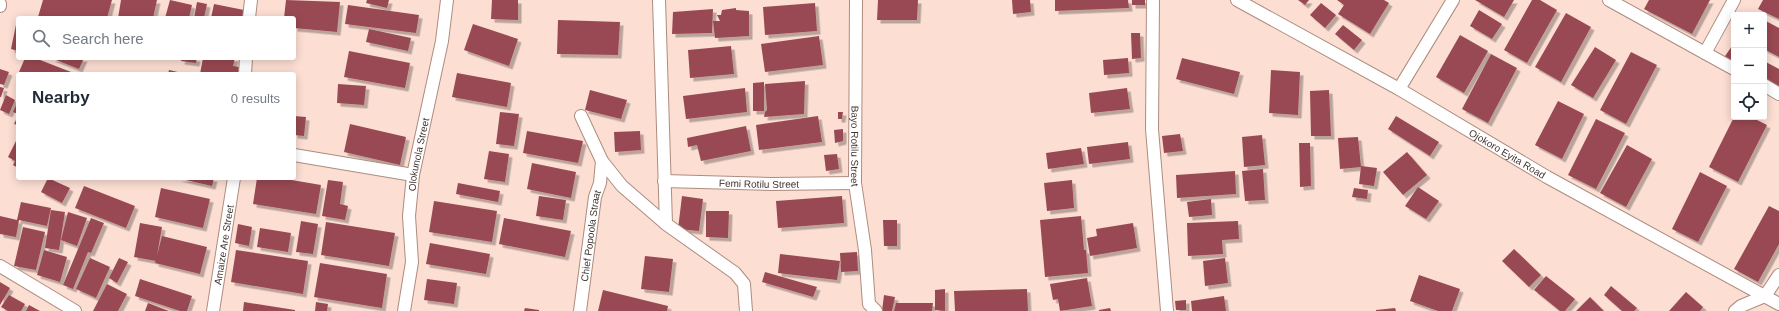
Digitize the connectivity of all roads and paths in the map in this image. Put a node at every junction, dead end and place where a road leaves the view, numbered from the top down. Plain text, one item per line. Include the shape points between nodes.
1 (251, 0) edge
2 (447, 0) edge
3 (659, 0) edge
4 (856, 0) edge
5 (1153, 0) edge
6 (1237, 0) edge
7 (1454, 0) edge
8 (1609, 0) edge
9 (1734, 0) edge
10 (249, 16) edge
11 (1705, 53) junction
12 (246, 60) edge
13 (1731, 67) edge
14 (245, 72) edge
15 (1767, 87) edge
16 (1399, 89) junction
17 (1779, 94) edge
18 (581, 116) dead end
19 (296, 155) edge
20 (602, 161) junction
21 (413, 175) junction
22 (234, 180) edge
23 (664, 181) junction
24 (854, 183) junction
25 (666, 224) junction
26 (0, 266) edge
27 (1779, 275) edge
28 (1765, 296) junction
29 (1779, 304) edge
30 (75, 311) edge
31 (213, 311) edge
32 (404, 311) edge
33 (580, 311) edge
34 (746, 311) edge
35 (876, 311) edge
36 (1167, 311) edge
37 (1735, 311) edge

1 - 10 street
2 - 21 street, Olokunola Street via 442,41
3 - 23 street
4 - 24 street, Bayo Rotilu Street
5 - 36 street via 1152,129
6 - 16 street, Ojokoro Eyita Road
7 - 16 street
8 - 11 street
9 - 11 street
11 - 13 street
12 - 14 street
15 - 17 street
16 - 28 street, Ojokoro Eyita Road via 1547,177
18 - 20 street
19 - 21 street
20 - 25 street via 622,186
20 - 33 street, Chief Popoola Straat
21 - 32 street, Olokunola Street via 409,216 412,262
22 - 31 street, Amaize Are Street
23 - 24 street, Femi Rotilu Street
23 - 25 street
24 - 35 street, Bayo Rotilu Street via 865,250 869,304
25 - 34 street via 735,273 744,284
26 - 30 street
27 - 28 street
28 - 29 street, Ojokoro Eyita Road
28 - 37 street

